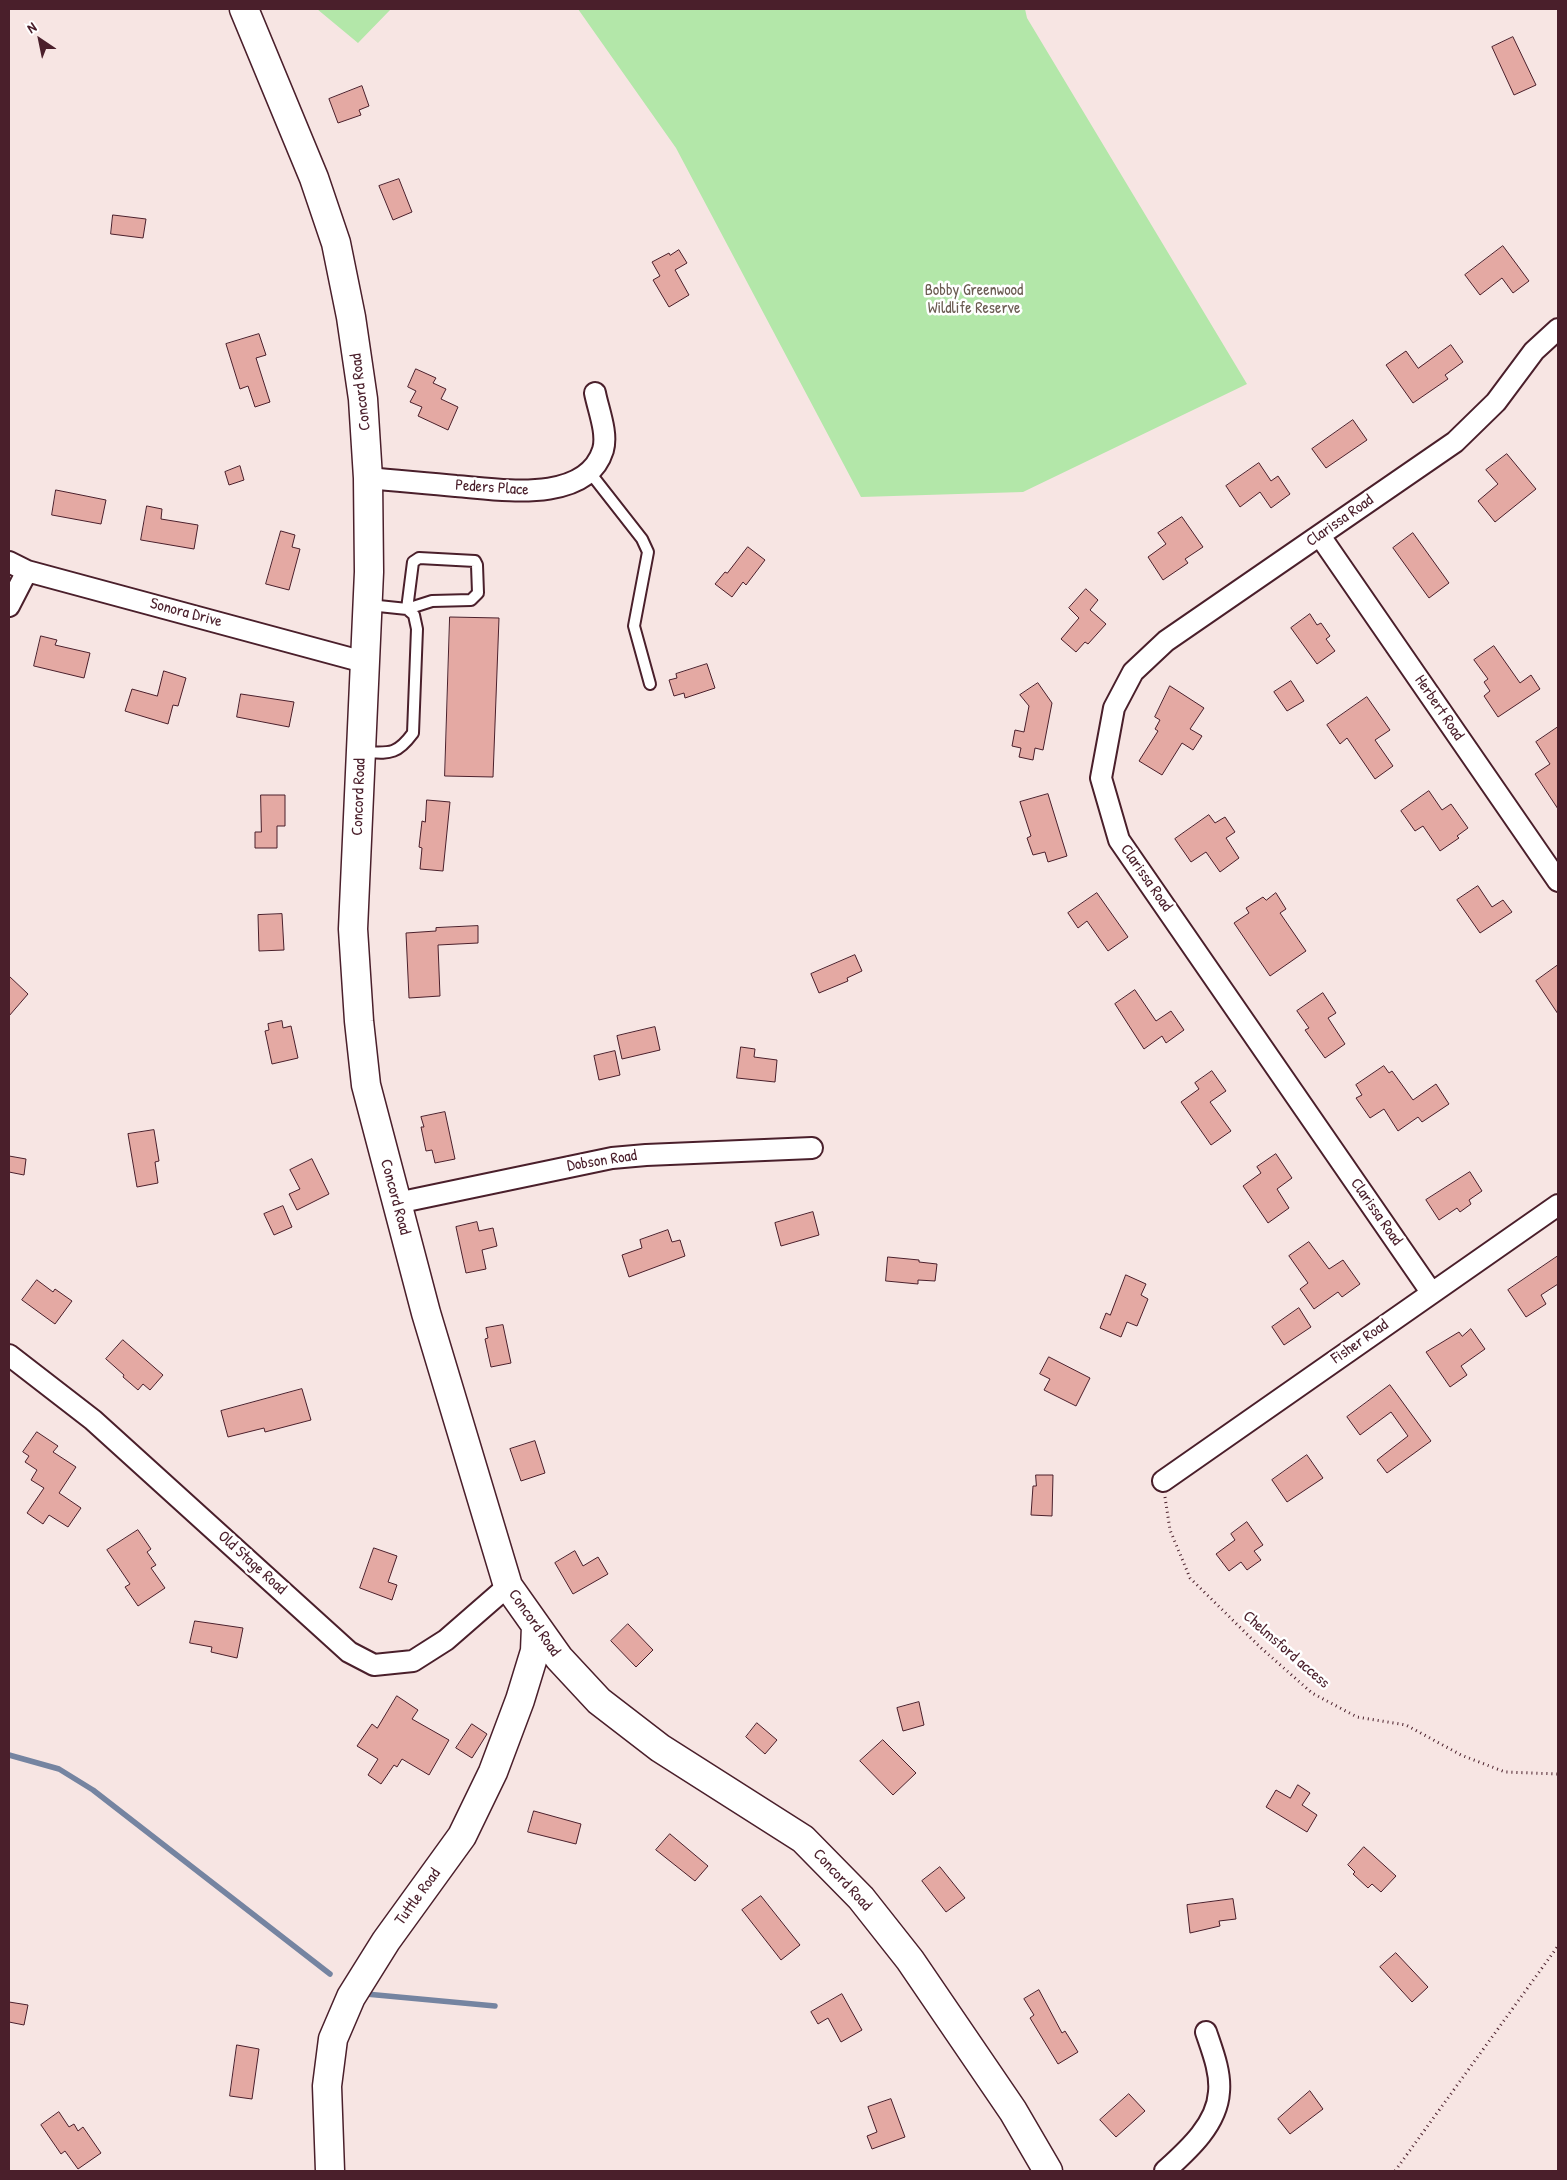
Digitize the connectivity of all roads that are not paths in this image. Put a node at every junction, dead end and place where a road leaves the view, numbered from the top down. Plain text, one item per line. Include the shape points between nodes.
1 (244, 9) edge
2 (1558, 329) edge
3 (595, 393) dead end
4 (588, 470) junction
5 (368, 478) junction
6 (1320, 536) junction
7 (9, 562) edge
8 (28, 571) junction
9 (367, 605) junction
10 (9, 606) edge
11 (407, 609) junction
12 (364, 662) junction
13 (650, 684) dead end
14 (360, 752) junction
15 (1558, 881) edge
16 (812, 1148) dead end
17 (396, 1203) junction
18 (1558, 1205) edge
19 (1431, 1292) junction
20 (9, 1355) edge
21 (1163, 1480) road end
22 (508, 1586) junction
23 (536, 1626) junction
24 (1206, 2032) dead end
25 (330, 2171) edge
26 (1048, 2171) edge
27 (1165, 2171) edge

1 - 5 main road, Concord Road via 314,178 336,243 363,399
2 - 6 street, Clarissa Road via 1534,351 1496,402 1455,442
3 - 4 street, Peders Place via 604,436 603,449
4 - 5 street, Peders Place via 574,481 558,487 524,492
4 - 13 lane via 642,539 648,552 634,626
5 - 9 main road, Concord Road
6 - 15 street, Herbert Road
6 - 19 street, Clarissa Road via 1166,641 1133,672 1114,708 1101,778 1119,840
7 - 8 street, Sonora Drive
8 - 10 street
8 - 12 street, Sonora Drive
9 - 11 lane
9 - 12 main road, Concord Road
11 - 11 lane via 432,602 470,600 478,593 475,560 418,558 413,562
11 - 14 lane via 414,615 417,629 413,733 404,746 390,753
12 - 14 main road, Concord Road
14 - 17 main road, Concord Road via 353,929 359,1020 366,1085
16 - 17 street, Dobson Road via 612,1158
17 - 22 main road, Concord Road
18 - 19 street, Fisher Road
19 - 21 street, Fisher Road
20 - 22 street, Old Stage Road via 93,1420 349,1652 374,1665 413,1661 446,1640
22 - 23 main road, Concord Road
23 - 25 main road, Tuttle Road via 535,1651 520,1700 493,1772 462,1836 386,1941 351,1997 332,2039 326,2086
23 - 26 main road, Concord Road via 559,1658 599,1701 660,1748 804,1839 861,1898 910,1960 1014,2111
24 - 27 street via 1220,2091 1217,2106 1189,2150

